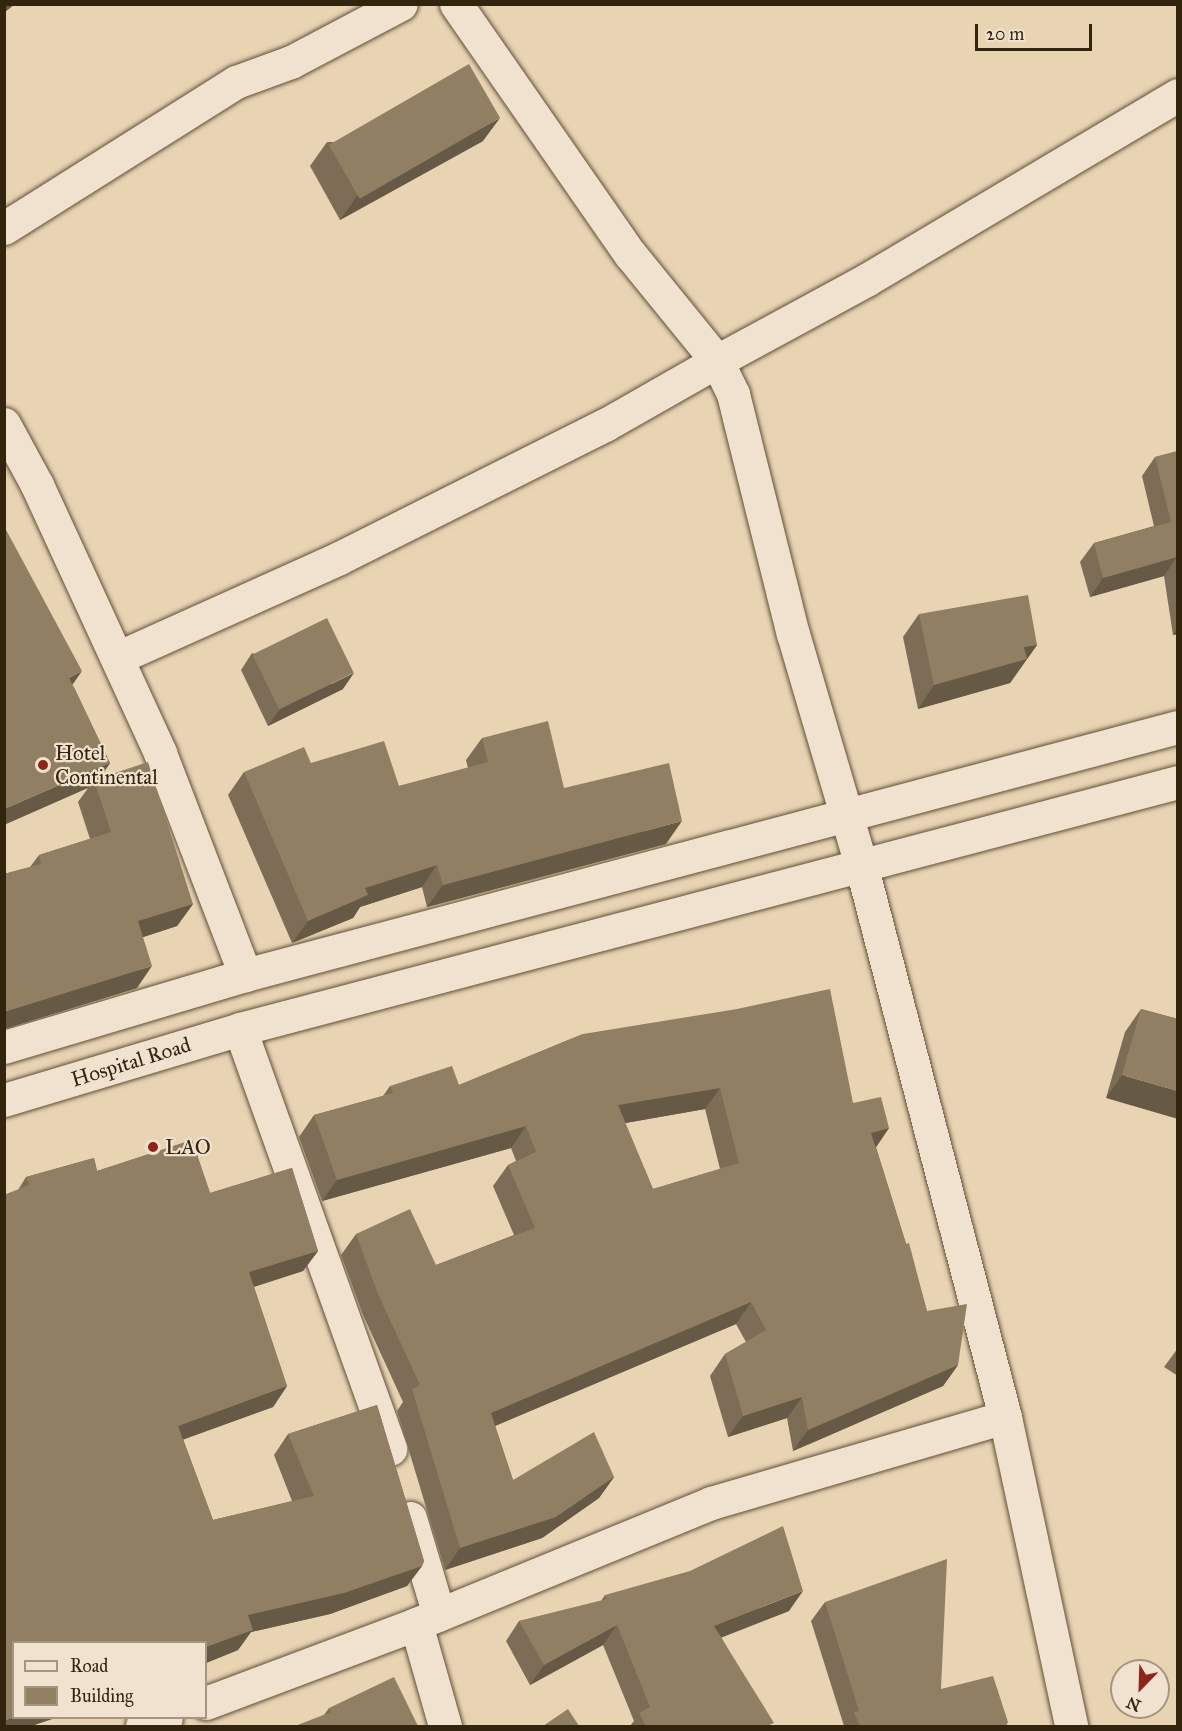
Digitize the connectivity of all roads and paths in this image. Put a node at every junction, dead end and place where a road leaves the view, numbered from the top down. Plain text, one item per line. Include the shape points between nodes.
1 (401, 4) edge
2 (456, 4) edge
3 (1178, 95) edge
4 (4, 228) edge
5 (717, 361) junction
6 (4, 424) edge
7 (117, 658) junction
8 (1178, 727) edge
9 (1178, 782) edge
10 (846, 816) junction
11 (862, 868) junction
12 (245, 975) junction
13 (249, 1026) junction
14 (4, 1047) edge
15 (4, 1100) edge
16 (1005, 1417) junction
17 (427, 1619) junction
18 (207, 1703) edge
19 (163, 1719) edge
20 (142, 1726) edge
21 (445, 1726) edge
22 (1071, 1726) edge

1 - 4 street via 291,62 236,82
2 - 5 street via 630,255
3 - 5 street via 868,279
5 - 7 street via 606,425 350,553
5 - 10 street via 734,394 794,634
6 - 7 street
7 - 12 street via 160,753
8 - 10 street
9 - 11 street, Hospital Road
10 - 11 street
10 - 12 street
11 - 13 street, Hospital Road
11 - 16 street
12 - 14 street
13 - 15 street, Hospital Road
13 - 17 street via 401,1488
16 - 17 street via 711,1503
16 - 22 street
17 - 18 street
17 - 21 street
19 - 20 street

